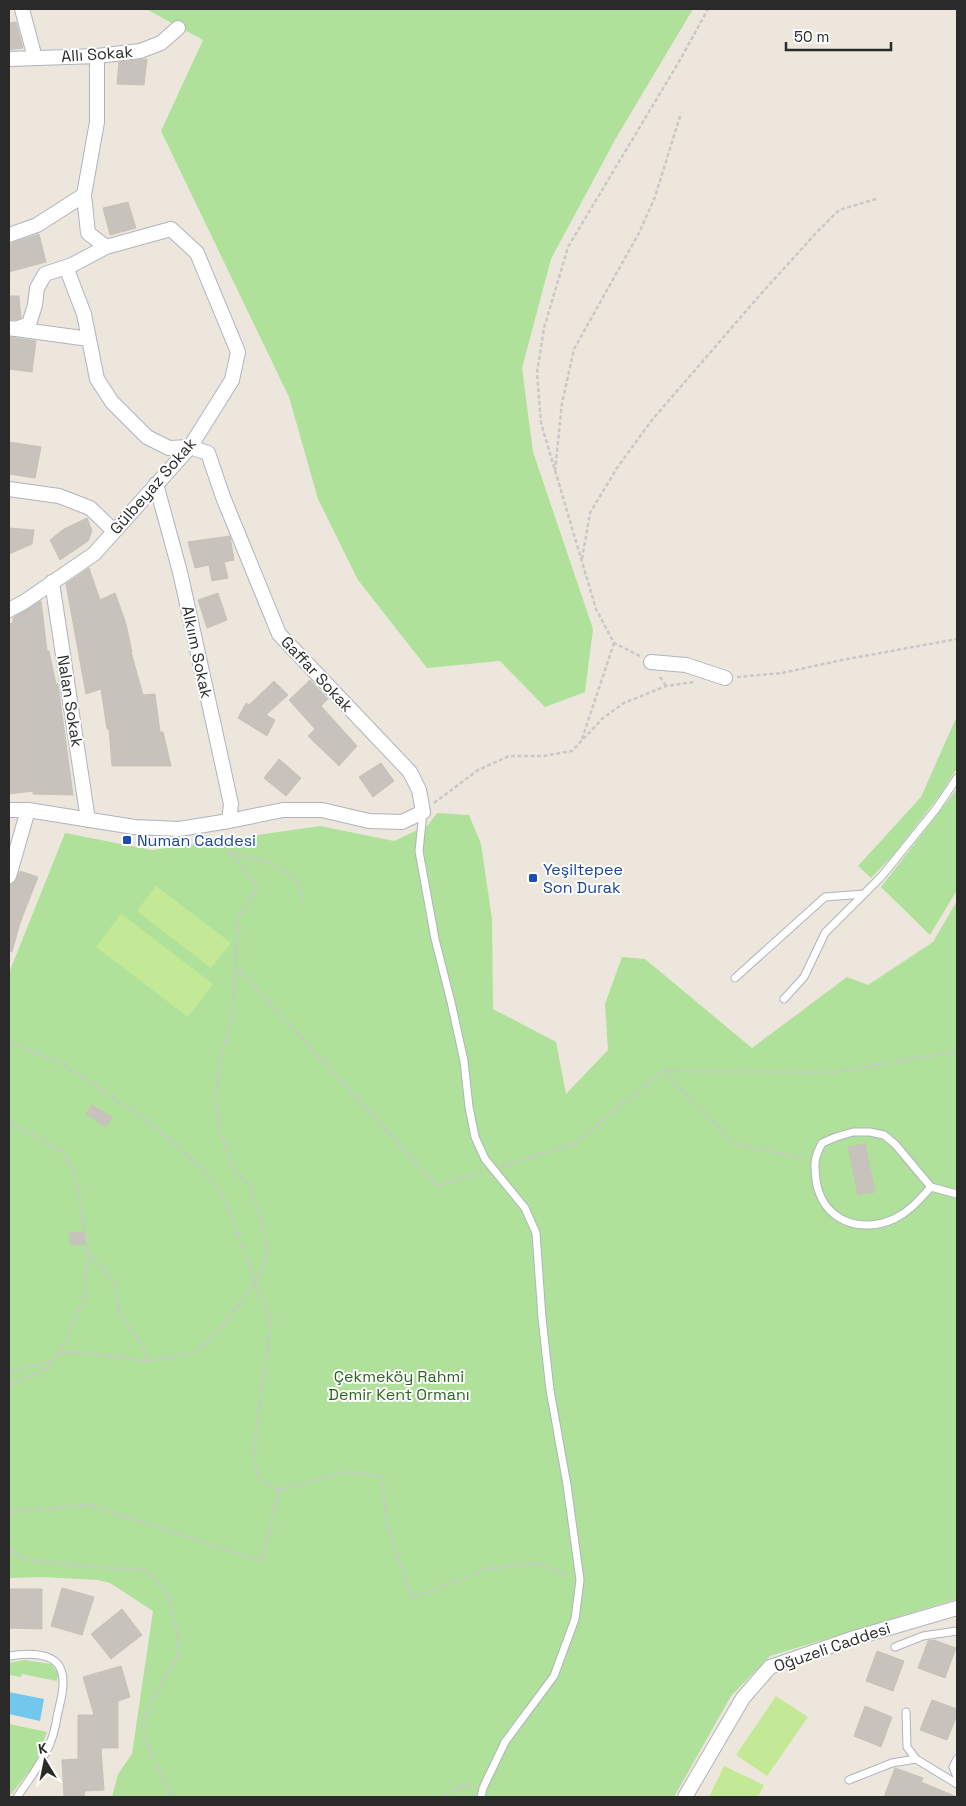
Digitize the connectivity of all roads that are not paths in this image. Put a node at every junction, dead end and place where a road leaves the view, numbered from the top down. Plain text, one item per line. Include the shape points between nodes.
1 (22, 9) edge
2 (178, 28) dead end
3 (98, 56) junction
4 (35, 58) junction
5 (9, 59) edge
6 (84, 194) junction
7 (9, 235) edge
8 (106, 247) junction
9 (66, 267) junction
10 (12, 328) edge
11 (89, 339) junction
12 (190, 447) junction
13 (156, 484) junction
14 (9, 490) edge
15 (114, 531) junction
16 (52, 582) junction
17 (9, 610) edge
18 (651, 662) road end
19 (725, 678) road end
20 (957, 778) edge
21 (9, 810) edge
22 (28, 810) junction
23 (423, 812) junction
24 (88, 820) junction
25 (229, 821) junction
26 (9, 876) edge
27 (864, 894) junction
28 (735, 978) dead end
29 (784, 999) dead end
30 (931, 1187) junction
31 (957, 1194) edge
32 (957, 1608) edge
33 (957, 1631) edge
34 (895, 1647) dead end
35 (9, 1656) edge
36 (906, 1712) dead end
37 (916, 1759) junction
38 (957, 1760) edge
39 (957, 1777) edge
40 (849, 1780) dead end
41 (957, 1784) edge
42 (17, 1797) edge
43 (481, 1797) edge
44 (685, 1797) edge

1 - 4 street
2 - 3 street, Allı Sokak via 161,44 140,51
3 - 4 street, Allı Sokak
3 - 6 street via 97,122
4 - 5 street, Allı Sokak
6 - 7 street via 37,225
6 - 8 street via 88,233
8 - 9 street
8 - 12 street, Gülbeyaz Sokak via 171,229 197,253 238,352 232,380
9 - 10 street via 45,274 37,288 29,324
9 - 11 street via 84,314
10 - 11 street
11 - 12 street via 97,379 112,402 148,437 169,448
12 - 13 street, Gülbeyaz Sokak
12 - 23 street, Gaffar Sokak via 208,453 279,634 410,772 419,790
13 - 15 street, Gülbeyaz Sokak
13 - 25 street, Alkıım Sokak via 180,572 231,804
14 - 15 street via 59,496 90,508
15 - 16 street, Gülbeyaz Sokak via 94,554
16 - 17 street, Gülbeyaz Sokak
16 - 24 street, Nalan Sokak
18 - 19 street via 686,665
20 - 27 lane via 907,846
21 - 22 street
22 - 24 street
22 - 26 street
23 - 25 street via 402,822 369,820 322,810 283,810
23 - 43 lane via 419,852 435,939 464,1061 475,1137 485,1159 526,1208 536,1233 550,1390 580,1580 575,1619 554,1676 506,1742
24 - 25 street via 179,829
27 - 28 lane via 825,898
27 - 29 lane via 825,933 804,977
30 - 30 lane via 884,1135 853,1132 836,1137 822,1144 814,1161 818,1192 824,1203 840,1219 851,1224 879,1224 894,1219 906,1212
30 - 31 lane
32 - 44 street, Oğuzeli Caddesi via 770,1667 743,1698
33 - 34 lane via 923,1636
35 - 42 lane via 47,1657 56,1663 62,1674 60,1704 52,1739
36 - 37 lane via 907,1747
37 - 40 lane via 892,1763
37 - 41 lane
38 - 39 lane via 954,1767

